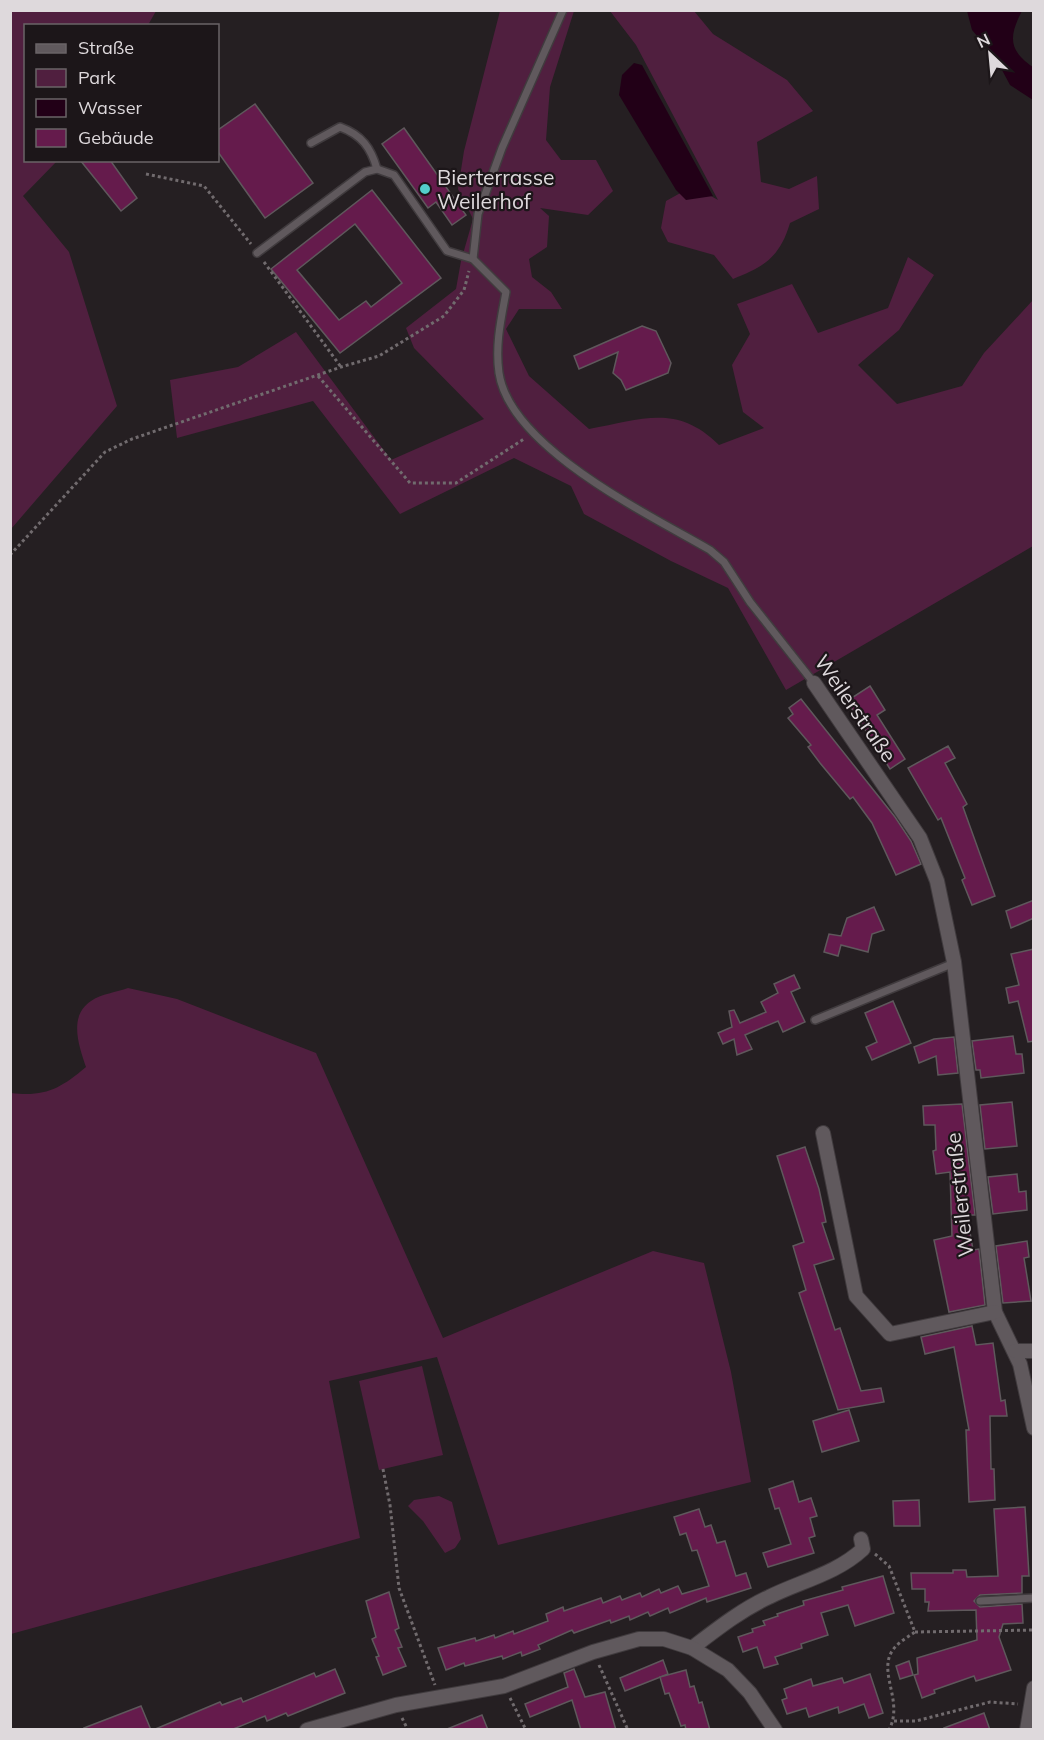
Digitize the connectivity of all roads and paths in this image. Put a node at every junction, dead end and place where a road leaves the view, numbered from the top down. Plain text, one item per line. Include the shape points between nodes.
1 (563, 10) edge
2 (311, 143) dead end
3 (378, 169) junction
4 (257, 253) dead end
5 (473, 259) junction
6 (318, 376) junction
7 (532, 433) junction
8 (10, 555) edge
9 (814, 683) joint
10 (954, 962) junction
11 (815, 1020) dead end
12 (823, 1133) dead end
13 (995, 1312) junction
14 (1034, 1351) edge
15 (1015, 1352) junction
16 (1034, 1428) edge
17 (383, 1469) dead end
18 (862, 1544) joint
19 (1034, 1598) edge
20 (980, 1601) dead end
21 (1034, 1630) edge
22 (915, 1632) junction
23 (692, 1648) junction
24 (593, 1652) junction
25 (504, 1686) junction
26 (1034, 1688) edge
27 (440, 1698) junction
28 (1032, 1705) junction
29 (894, 1720) junction
30 (307, 1730) edge
31 (526, 1730) edge
32 (628, 1730) edge
33 (775, 1730) edge
34 (889, 1730) edge
35 (1027, 1730) edge

1 - 5 lane via 482,203
2 - 3 lane via 340,127 359,136 372,152
3 - 4 lane via 365,172
3 - 5 lane via 394,175 447,250
5 - 6 path via 464,290 444,316 379,357
5 - 7 lane, Weilerstraße via 506,292 497,337 499,375 514,410
6 - 7 path via 410,483 456,483
6 - 8 path via 132,439 105,452
7 - 9 lane, Weilerstraße via 577,472 724,562 750,602
9 - 10 street, Weilerstraße via 920,838 937,881
10 - 11 lane
10 - 13 street, Weilerstraße
12 - 13 street via 856,1296 890,1334
13 - 15 street, Weilerstraße
14 - 15 street
15 - 16 street, Weilerstraße
17 - 27 path via 401,1594
18 - 22 path via 889,1566
18 - 23 street via 836,1569 740,1612
19 - 20 lane
21 - 22 path
22 - 29 path via 890,1655
23 - 24 street via 664,1639 639,1639
23 - 33 street via 728,1670 750,1693
24 - 25 street
24 - 32 path
25 - 27 street
25 - 31 path
26 - 28 street
27 - 30 street via 396,1705
28 - 29 path via 990,1702 916,1721
28 - 35 street
29 - 34 path

